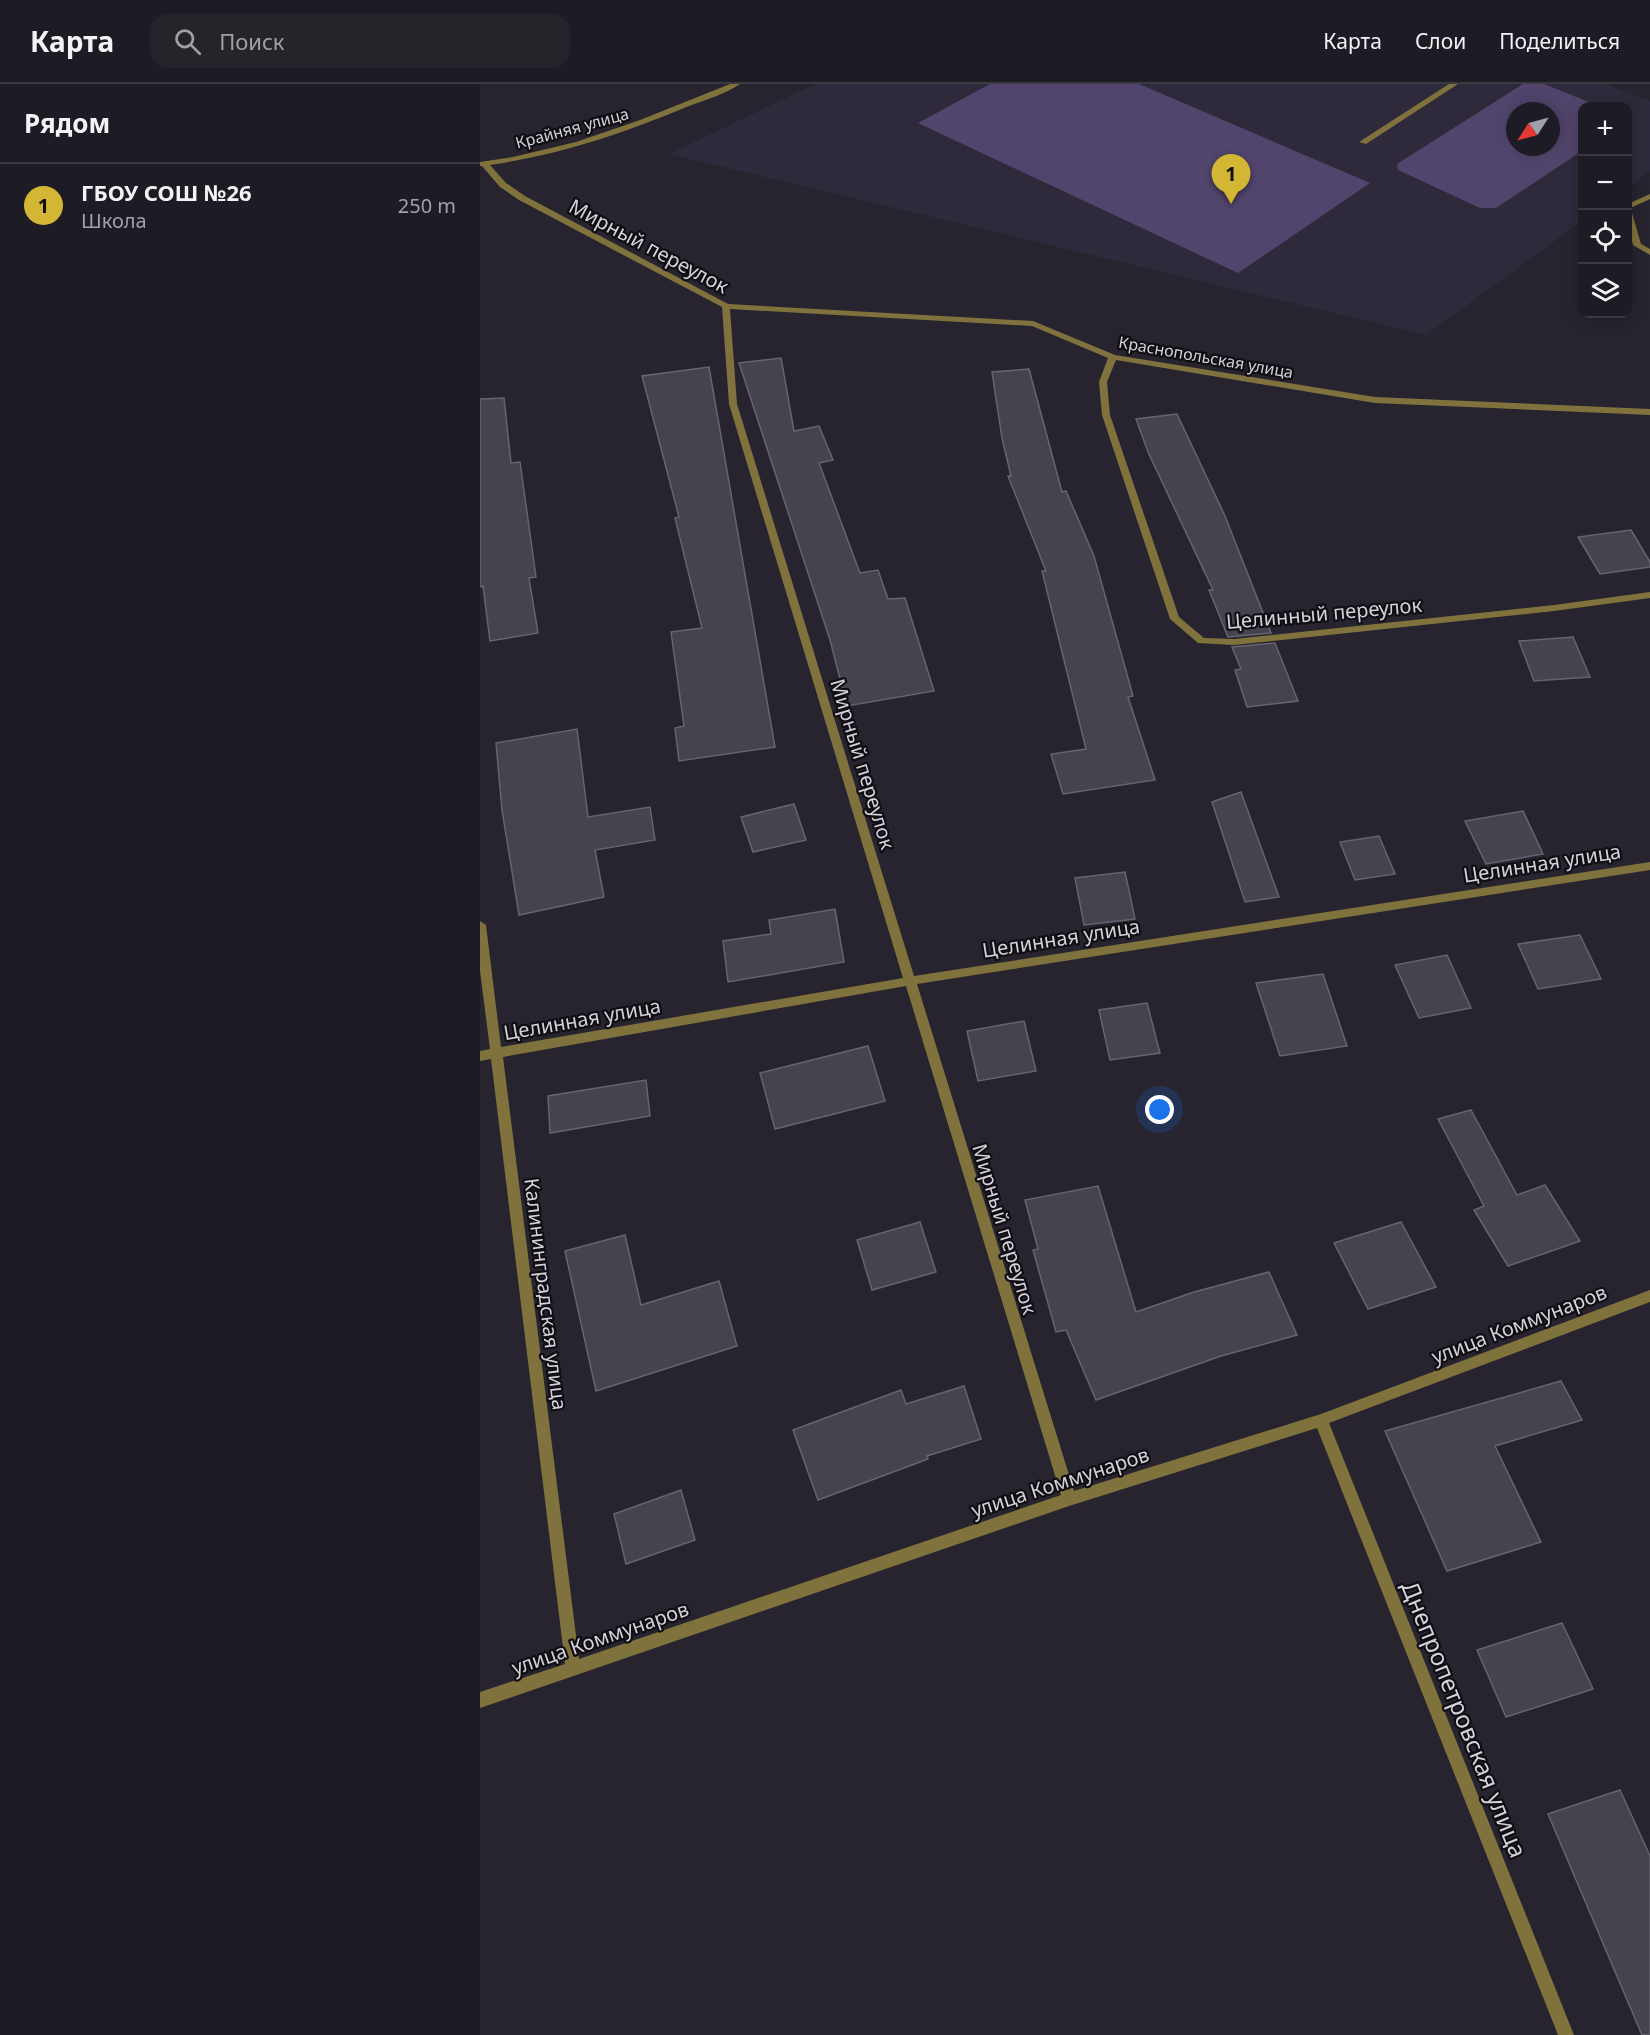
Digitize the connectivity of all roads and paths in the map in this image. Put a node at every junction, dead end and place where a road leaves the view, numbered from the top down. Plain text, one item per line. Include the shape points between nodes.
1 (736, 84) edge
2 (1454, 84) edge
3 (1363, 142) dead end
4 (482, 164) edge
5 (1650, 196) edge
6 (1632, 205) edge
7 (1632, 227) edge
8 (1650, 252) edge
9 (726, 306) junction
10 (1113, 357) junction
11 (1650, 412) edge
12 (1650, 595) edge
13 (1650, 866) edge
14 (480, 926) edge
15 (910, 981) junction
16 (497, 1054) junction
17 (480, 1056) edge
18 (1650, 1296) edge
19 (1321, 1420) junction
20 (1069, 1499) junction
21 (573, 1668) junction
22 (480, 1700) edge
23 (1566, 2035) edge

1 - 4 street, Крайняя улица via 618,132
2 - 3 street
4 - 9 street, Мирный переулок via 522,198
5 - 6 street
7 - 8 street via 1637,245
9 - 10 street, Краснопольская улица via 1033,324
9 - 15 street, Мирный переулок via 734,404
10 - 11 street, Краснопольская улица via 1375,400
10 - 12 street, Целинный переулок via 1103,382 1106,415 1175,619 1202,641 1246,640
13 - 15 street, Целинная улица
14 - 16 street, Калининградская улица
15 - 16 street, Целинная улица
15 - 20 street, Мирный переулок
16 - 17 street, Целинная улица
16 - 21 street, Калининградская улица
18 - 19 street, улица Коммунаров
19 - 20 street, улица Коммунаров
19 - 23 street, Днепропетровская улица
20 - 21 street, улица Коммунаров
21 - 22 street, улица Коммунаров

